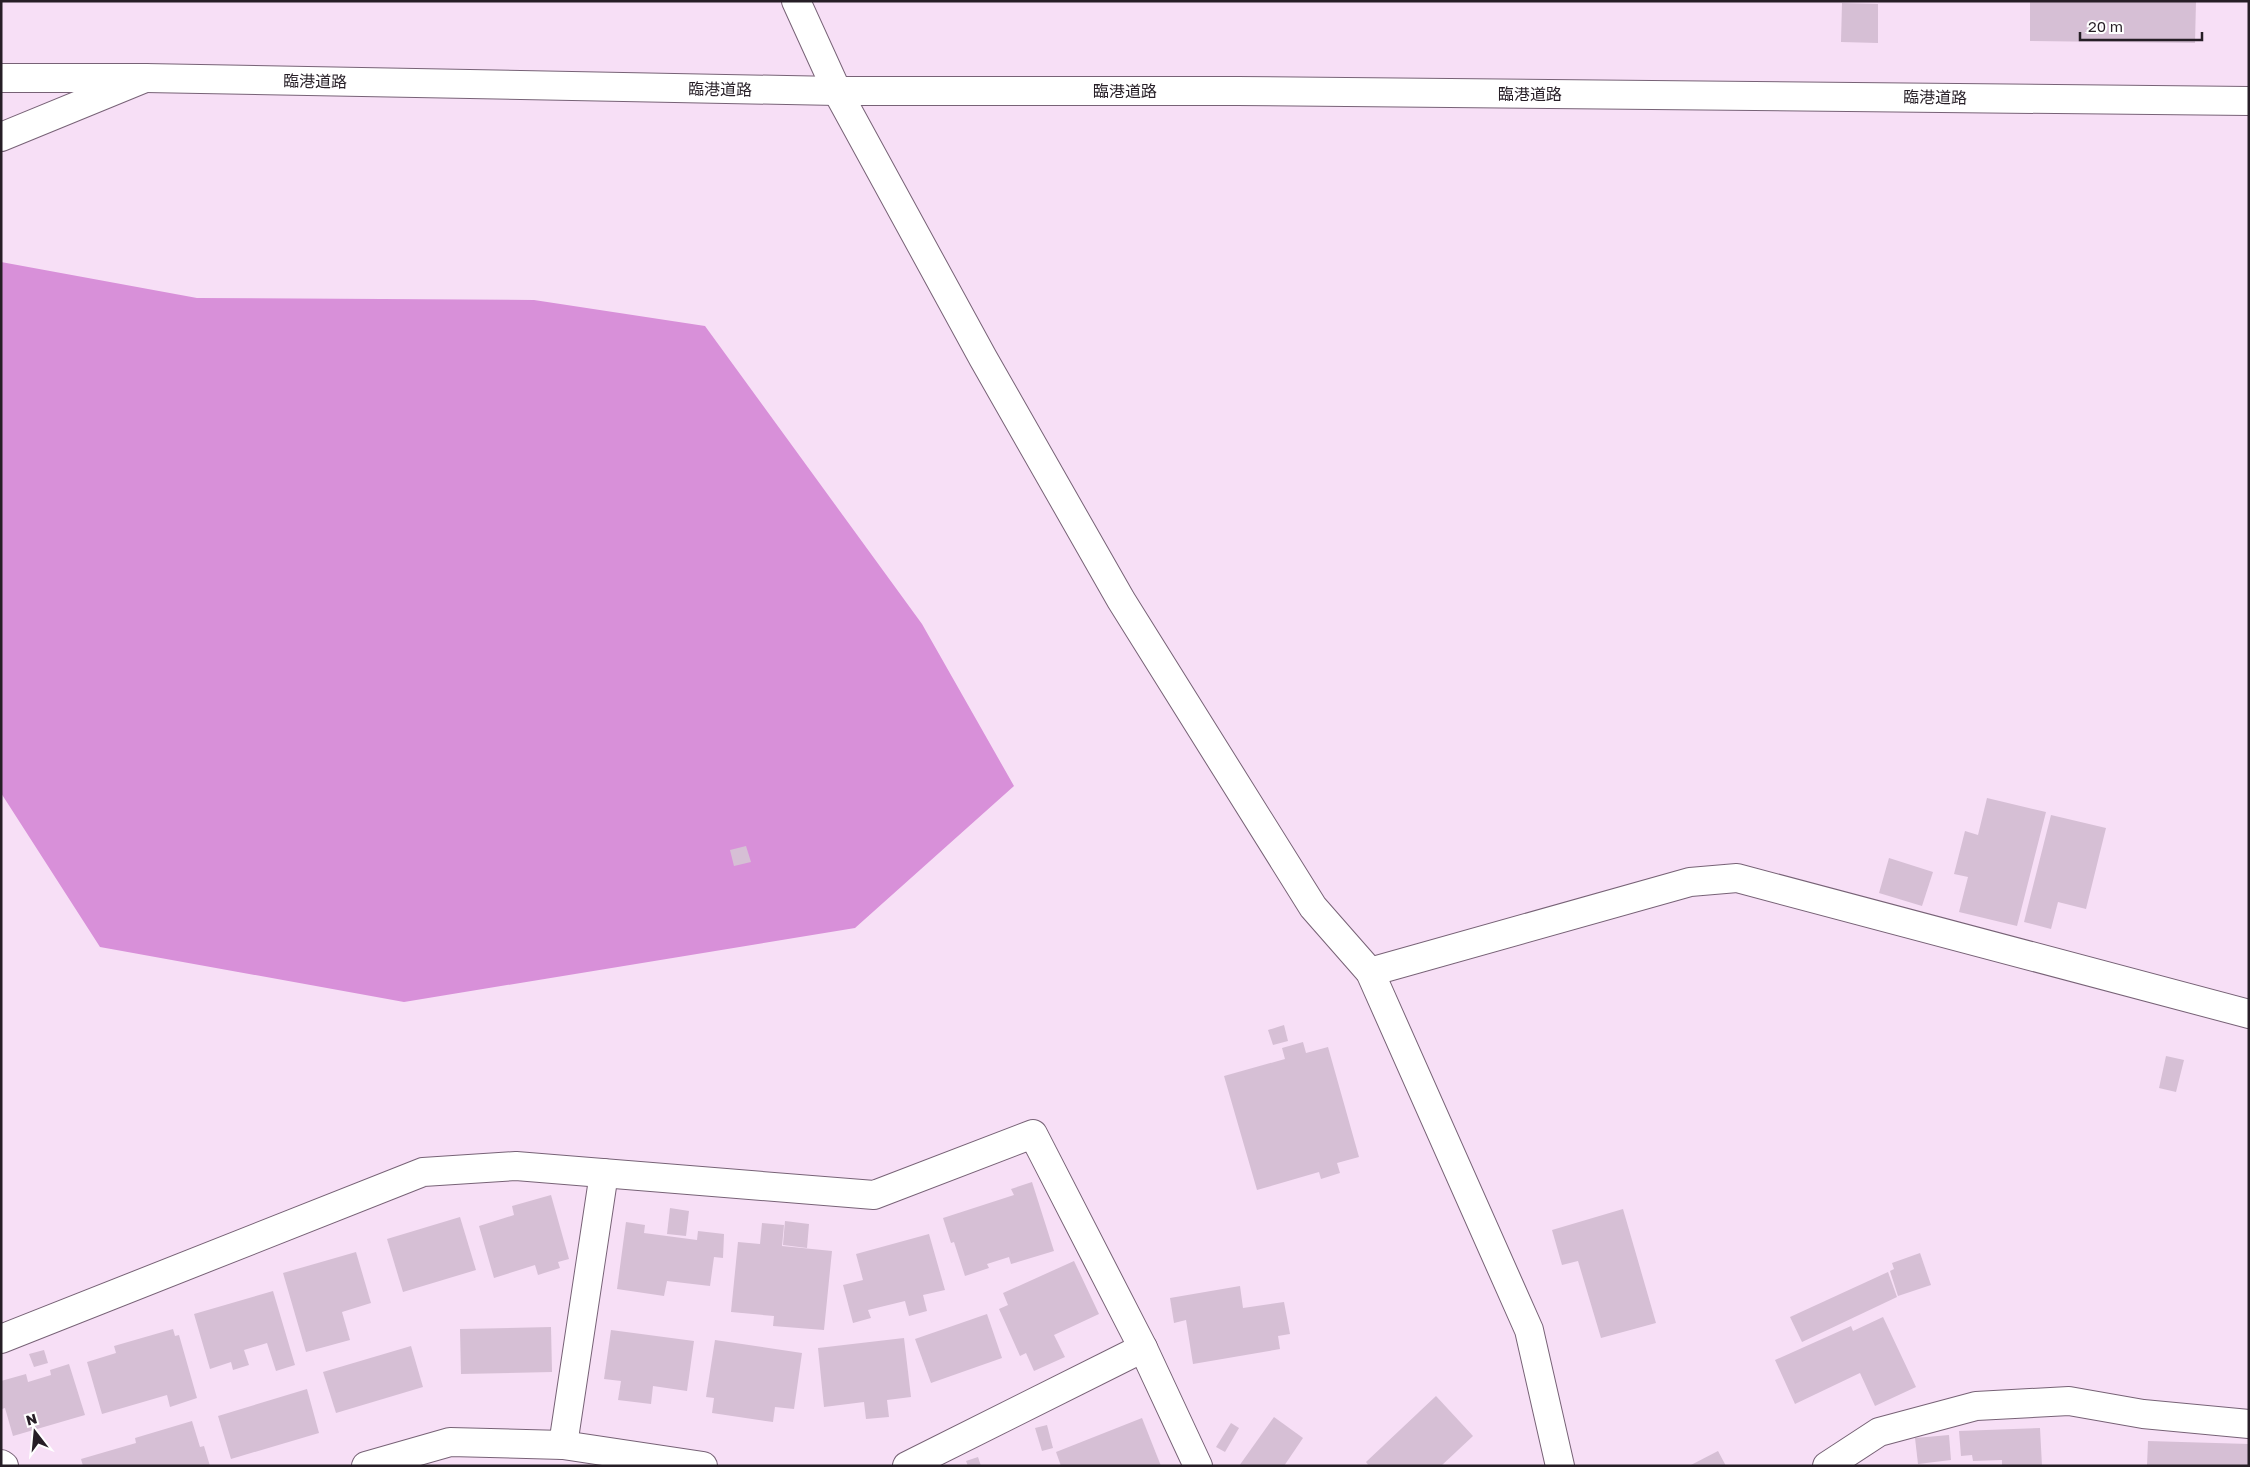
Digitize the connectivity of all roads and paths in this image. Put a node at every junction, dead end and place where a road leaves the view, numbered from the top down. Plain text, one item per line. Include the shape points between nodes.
1 (796, 1) edge
2 (1, 78) edge
3 (145, 78) junction
4 (837, 91) junction
5 (2249, 101) edge
6 (1, 137) edge
7 (1370, 972) junction
8 (2249, 1014) edge
9 (604, 1173) junction
10 (1, 1339) edge
11 (1143, 1348) junction
12 (2249, 1424) edge
13 (563, 1445) junction
14 (366, 1466) edge
15 (703, 1466) edge
16 (907, 1466) edge
17 (1198, 1466) edge
18 (1560, 1466) edge
19 (1826, 1466) edge

1 - 4 street
2 - 3 street, 臨港道路
3 - 4 street, 臨港道路
3 - 6 street
4 - 5 street, 臨港道路
4 - 7 street via 983,358 1121,600 1313,907
7 - 8 street via 1690,882 1737,878
7 - 18 street via 1528,1330
9 - 10 street via 516,1166 423,1172
9 - 11 street via 874,1195 1033,1134
9 - 13 street
11 - 16 street
11 - 17 street
12 - 19 street via 2143,1414 2069,1401 1976,1406 1879,1432
13 - 14 street via 450,1442
13 - 15 street

